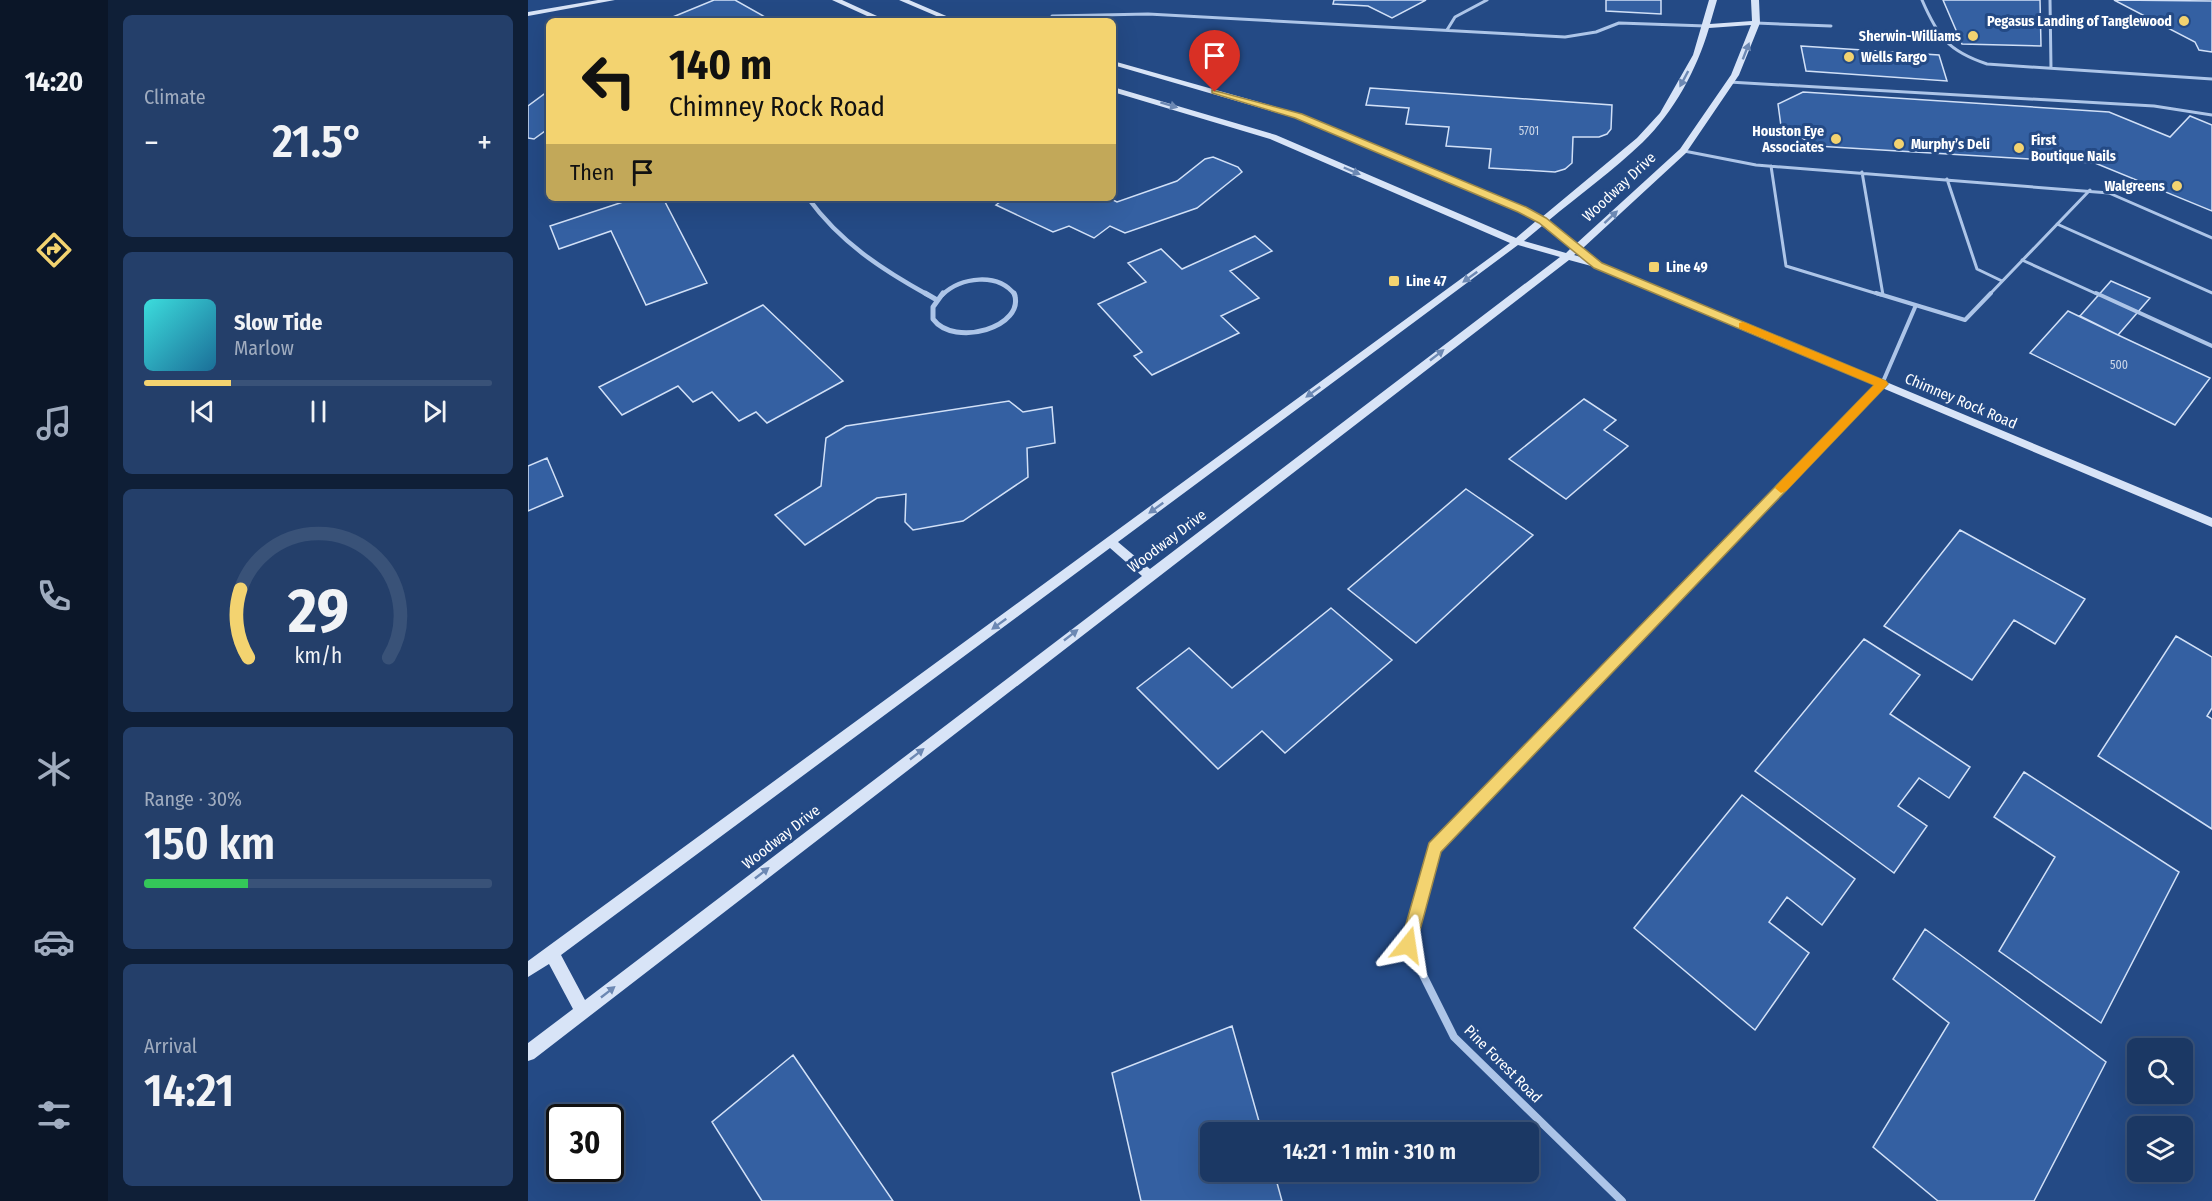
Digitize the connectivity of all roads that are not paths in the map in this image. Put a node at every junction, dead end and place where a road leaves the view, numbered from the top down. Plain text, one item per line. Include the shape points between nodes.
1 (611, 0) edge
2 (836, 0) edge
3 (903, 0) edge
4 (1487, 0) edge
5 (1713, 0) edge
6 (1755, 0) edge
7 (1922, 0) edge
8 (2050, 0) edge
9 (528, 14) edge
10 (1052, 16) dead end
11 (877, 18) edge
12 (939, 18) edge
13 (1756, 23) junction
14 (1706, 26) junction
15 (1831, 26) dead end
16 (1447, 30) junction
17 (1116, 64) edge
18 (2051, 68) junction
19 (2212, 79) edge
20 (1729, 82) junction
21 (1116, 90) edge
22 (2212, 115) edge
23 (1683, 151) junction
24 (1771, 166) junction
25 (1862, 172) junction
26 (1947, 179) junction
27 (2090, 190) junction
28 (810, 201) edge
29 (1542, 221) junction
30 (2057, 224) junction
31 (2212, 238) edge
32 (1517, 242) junction
33 (1572, 252) junction
34 (2022, 260) junction
35 (2002, 281) junction
36 (2212, 293) edge
37 (1883, 296) junction
38 (937, 300) junction
39 (1916, 305) junction
40 (2212, 346) edge
41 (1882, 384) junction
42 (2212, 523) edge
43 (1110, 542) junction
44 (1149, 575) junction
45 (551, 952) junction
46 (528, 970) edge
47 (582, 1011) junction
48 (528, 1053) edge
49 (1622, 1201) edge

1 - 9 main road
2 - 11 main road
3 - 12 main road
4 - 16 lane via 1455,17
5 - 14 main road, Woodway Drive
6 - 13 main road, Woodway Drive
7 - 18 lane via 1944,43 1956,52 1987,64
8 - 18 lane
10 - 16 lane via 1148,14
13 - 14 main road
13 - 15 lane
20 -> 13 main road, Woodway Drive
14 - 16 lane via 1619,23 1565,37
14 -> 29 main road, Woodway Drive via 1697,55 1663,114 1640,140
17 - 29 main road, Chimney Rock Road via 1298,116
18 - 19 lane
20 - 22 lane via 2154,106
20 - 23 main road, Woodway Drive
21 -> 32 main road, Chimney Rock Road via 1273,137
23 - 24 lane
33 -> 23 main road, Woodway Drive
24 - 25 lane
24 - 37 lane via 1786,266
25 - 26 lane
25 - 37 lane
26 - 27 lane
26 - 35 lane via 1977,269
27 - 30 lane
27 - 31 lane via 2109,193
28 - 38 street via 842,240 886,273
29 - 32 main road, Woodway Drive
29 - 33 main road, Chimney Rock Road
30 - 34 lane
30 - 36 lane
32 - 33 main road, Chimney Rock Road
32 -> 43 main road, Woodway Drive
33 - 41 main road, Chimney Rock Road
44 -> 33 main road, Woodway Drive
34 - 35 lane
34 - 40 lane
35 - 39 lane via 1965,320
37 - 39 lane
38 - 38 street via 956,285 983,279 1006,285 1016,300 1008,317 972,333 938,325 933,317
39 - 41 lane
41 - 42 main road, Chimney Rock Road
41 - 49 street, Pine Forest Road via 1434,848 1408,945 1455,1036
43 - 44 main road
43 -> 45 main road, Woodway Drive
47 -> 44 main road, Woodway Drive
45 - 46 main road, Woodway Drive
45 - 47 main road
47 - 48 main road, Woodway Drive

